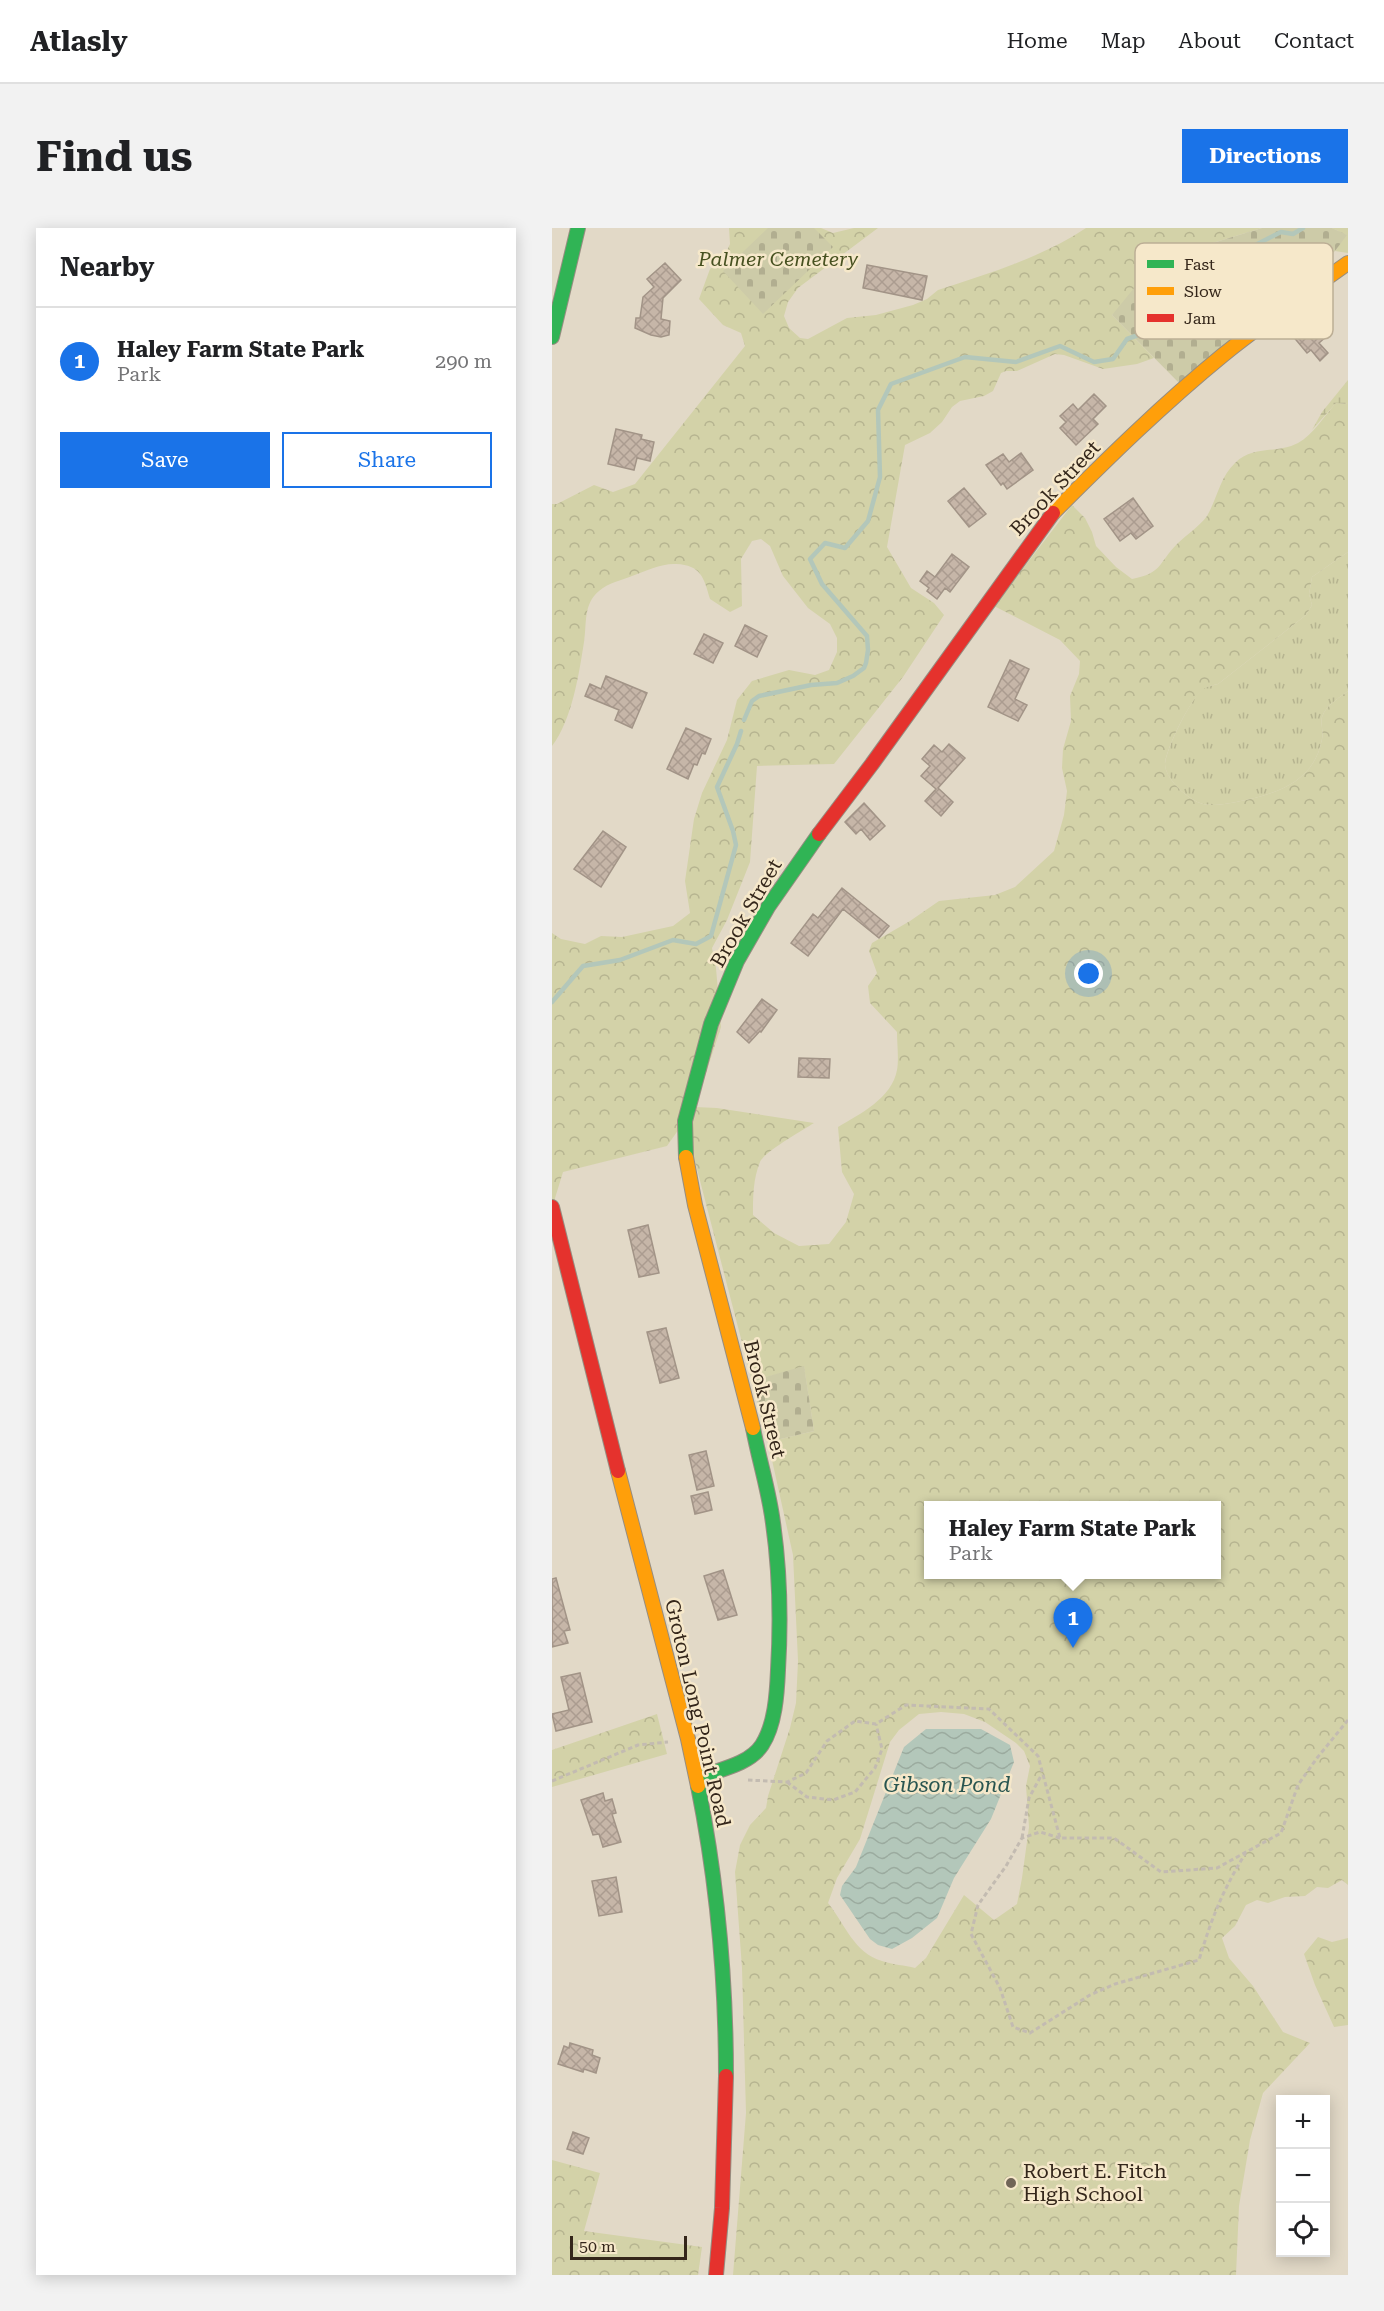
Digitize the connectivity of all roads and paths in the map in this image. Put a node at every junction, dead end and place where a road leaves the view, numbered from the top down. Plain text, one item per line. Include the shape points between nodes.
1 (578, 228) edge
2 (1348, 263) edge
3 (1333, 274) edge
4 (552, 337) edge
5 (1244, 339) edge
6 (552, 1208) edge
7 (1348, 1720) edge
8 (876, 1724) junction
9 (688, 1739) junction
10 (720, 1769) junction
11 (1042, 1773) junction
12 (697, 1778) junction
13 (552, 1781) edge
14 (787, 1782) junction
15 (1022, 1838) junction
16 (1060, 1838) junction
17 (1246, 1852) junction
18 (716, 2275) edge

1 - 4 street
2 - 3 street, Brook Street
5 - 10 street, Brook Street via 1110,456 1046,521 768,907 737,961 711,1024 690,1097 685,1149 695,1205 747,1403 773,1521 780,1582 777,1691 769,1730 761,1747 745,1760
6 - 9 street, Groton Long Point Road
7 - 17 path via 1298,1785 1281,1833
8 - 11 path via 906,1705 989,1709 1038,1756
8 - 14 path via 855,1721 827,1741 806,1773
8 - 14 path via 882,1749 875,1768 855,1792 833,1800 807,1797
9 - 12 street, Groton Long Point Road
9 - 13 path via 639,1745
10 - 12 street, Brook Street
10 - 14 path via 751,1780
11 - 15 path via 1029,1798
11 - 16 path
12 - 18 street, Groton Long Point Road via 716,1893 726,2060 726,2140
15 - 16 path via 1040,1832
15 - 17 path via 978,1905 971,1935 1000,1988 1013,2028 1030,2033 1106,1987 1199,1960 1225,1886
16 - 17 path via 1114,1838 1161,1872 1217,1868

